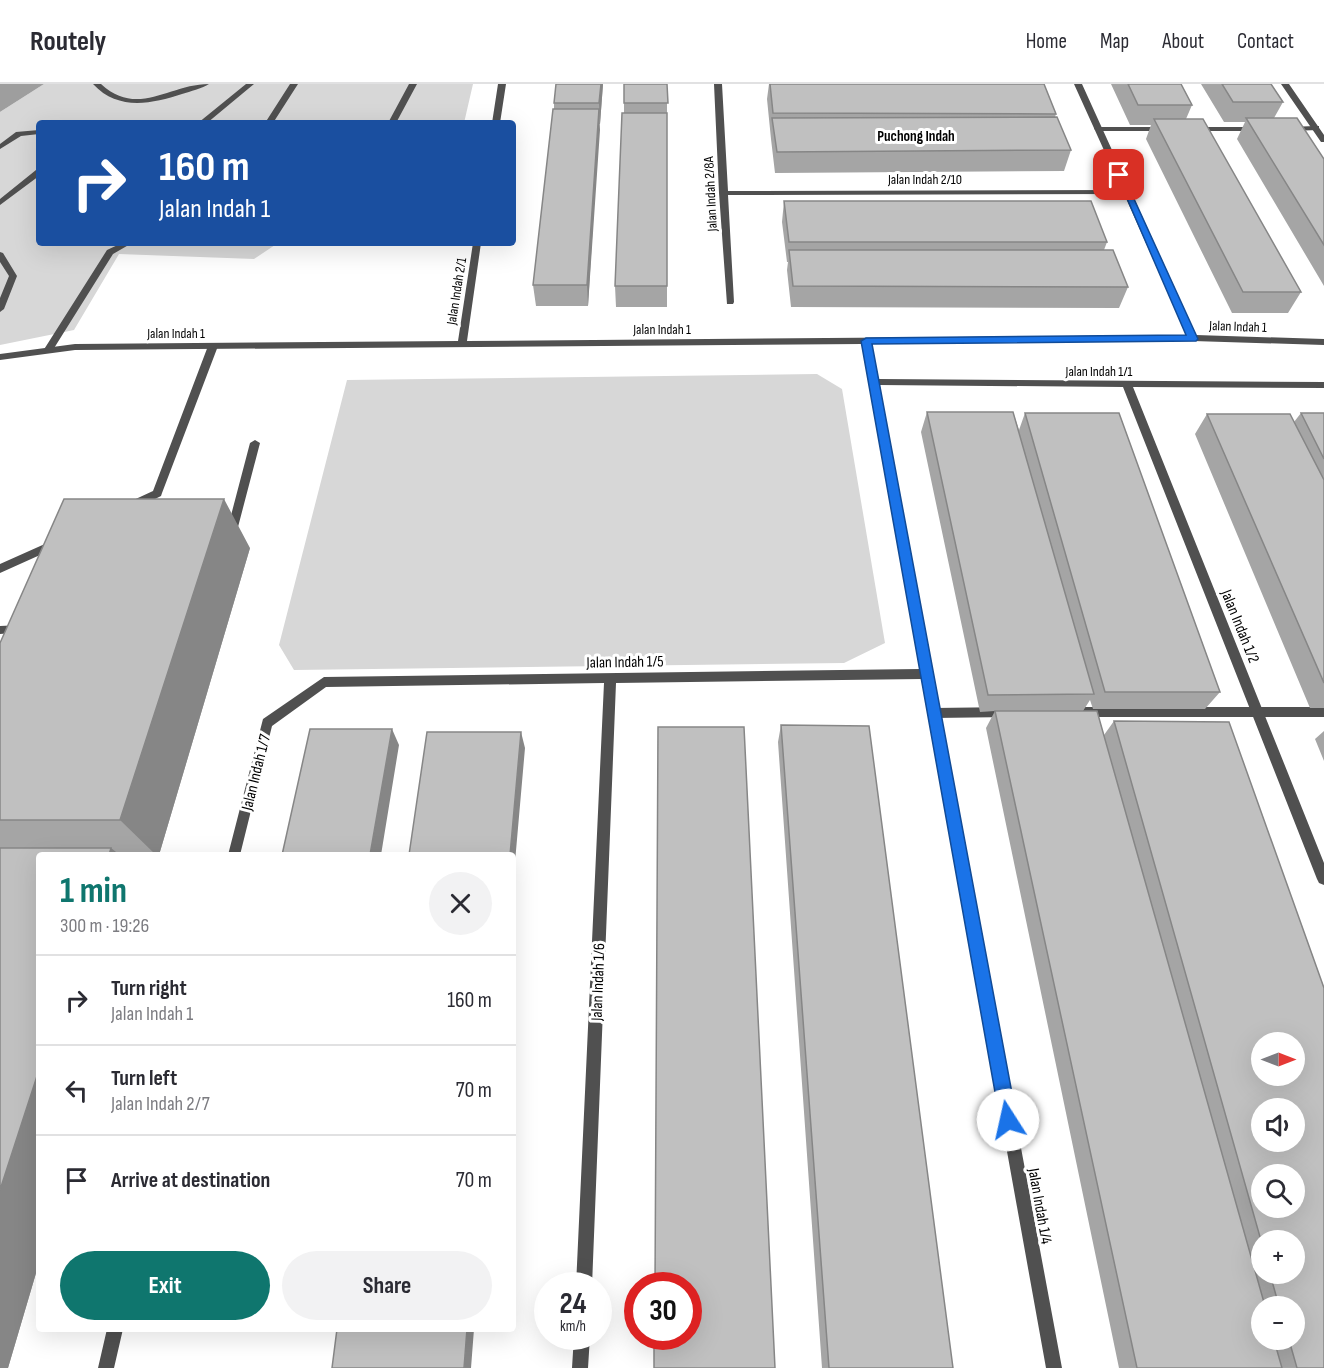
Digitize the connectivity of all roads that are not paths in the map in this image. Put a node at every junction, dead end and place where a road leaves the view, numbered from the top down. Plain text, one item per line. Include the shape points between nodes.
1 (97, 84) edge
2 (205, 84) edge
3 (250, 84) edge
4 (294, 84) edge
5 (413, 84) edge
6 (502, 84) edge
7 (718, 84) edge
8 (1078, 84) edge
9 (1285, 84) edge
10 (206, 120) edge
11 (271, 120) edge
12 (394, 120) edge
13 (496, 120) edge
14 (1316, 128) junction
15 (1098, 129) junction
16 (1270, 129) edge
17 (1282, 129) edge
18 (36, 132) edge
19 (1324, 140) edge
20 (0, 147) edge
21 (36, 174) edge
22 (1127, 192) junction
23 (723, 193) junction
24 (0, 203) edge
25 (123, 246) edge
26 (477, 246) edge
27 (0, 255) edge
28 (730, 302) dead end
29 (0, 309) edge
30 (1192, 339) junction
31 (866, 341) junction
32 (462, 342) junction
33 (1324, 342) edge
34 (213, 346) junction
35 (48, 351) junction
36 (0, 357) edge
37 (874, 382) junction
38 (1127, 384) junction
39 (1324, 385) edge
40 (255, 443) dead end
41 (117, 513) edge
42 (210, 527) edge
43 (64, 539) edge
44 (0, 569) edge
45 (37, 628) edge
46 (0, 630) edge
47 (927, 674) junction
48 (610, 678) junction
49 (324, 682) joint
50 (1030, 712) edge
51 (1066, 712) edge
52 (1257, 712) junction
53 (1324, 712) edge
54 (934, 713) junction
55 (235, 852) edge
56 (1324, 879) edge
57 (585, 1272) edge
58 (114, 1332) edge
59 (581, 1350) edge
60 (106, 1368) edge
61 (580, 1368) edge
62 (1054, 1368) edge

1 - 2 street via 115,100 139,102
3 - 10 street
4 - 11 street
5 - 12 street
6 - 13 street
7 - 23 street, Jalan Indah 2/8A
8 - 15 street
9 - 14 street
14 - 17 street
14 - 19 street
15 - 16 street
15 - 22 street
18 - 20 street via 19,134
21 - 24 street
22 - 23 street, Jalan Indah 2/10
22 - 30 street
23 - 28 street, Jalan Indah 2/8A
25 - 35 street via 110,252
26 - 32 street, Jalan Indah 2/1
27 - 29 street via 13,276
30 - 31 street, Jalan Indah 1
30 - 33 street, Jalan Indah 1
31 - 32 street, Jalan Indah 1
31 - 37 street, Jalan Indah 1/4
32 - 34 street, Jalan Indah 1
34 - 35 street, Jalan Indah 1 via 75,347
34 - 41 street via 157,493
35 - 36 street, Jalan Indah 1
37 - 38 street, Jalan Indah 1/1
37 - 47 street, Jalan Indah 1/4
38 - 39 street, Jalan Indah 1/1
38 - 52 street, Jalan Indah 1/2
40 - 42 street via 233,527
43 - 44 street
45 - 46 street
47 - 48 street, Jalan Indah 1/5
47 - 54 street, Jalan Indah 1/4
48 - 49 street, Jalan Indah 1/5
48 - 57 street, Jalan Indah 1/6
49 - 55 street, Jalan Indah 1/7 via 267,723
50 - 54 street
51 - 52 street
52 - 53 street
52 - 56 street, Jalan Indah 1/2
54 - 62 street, Jalan Indah 1/4
58 - 60 street
59 - 61 street

